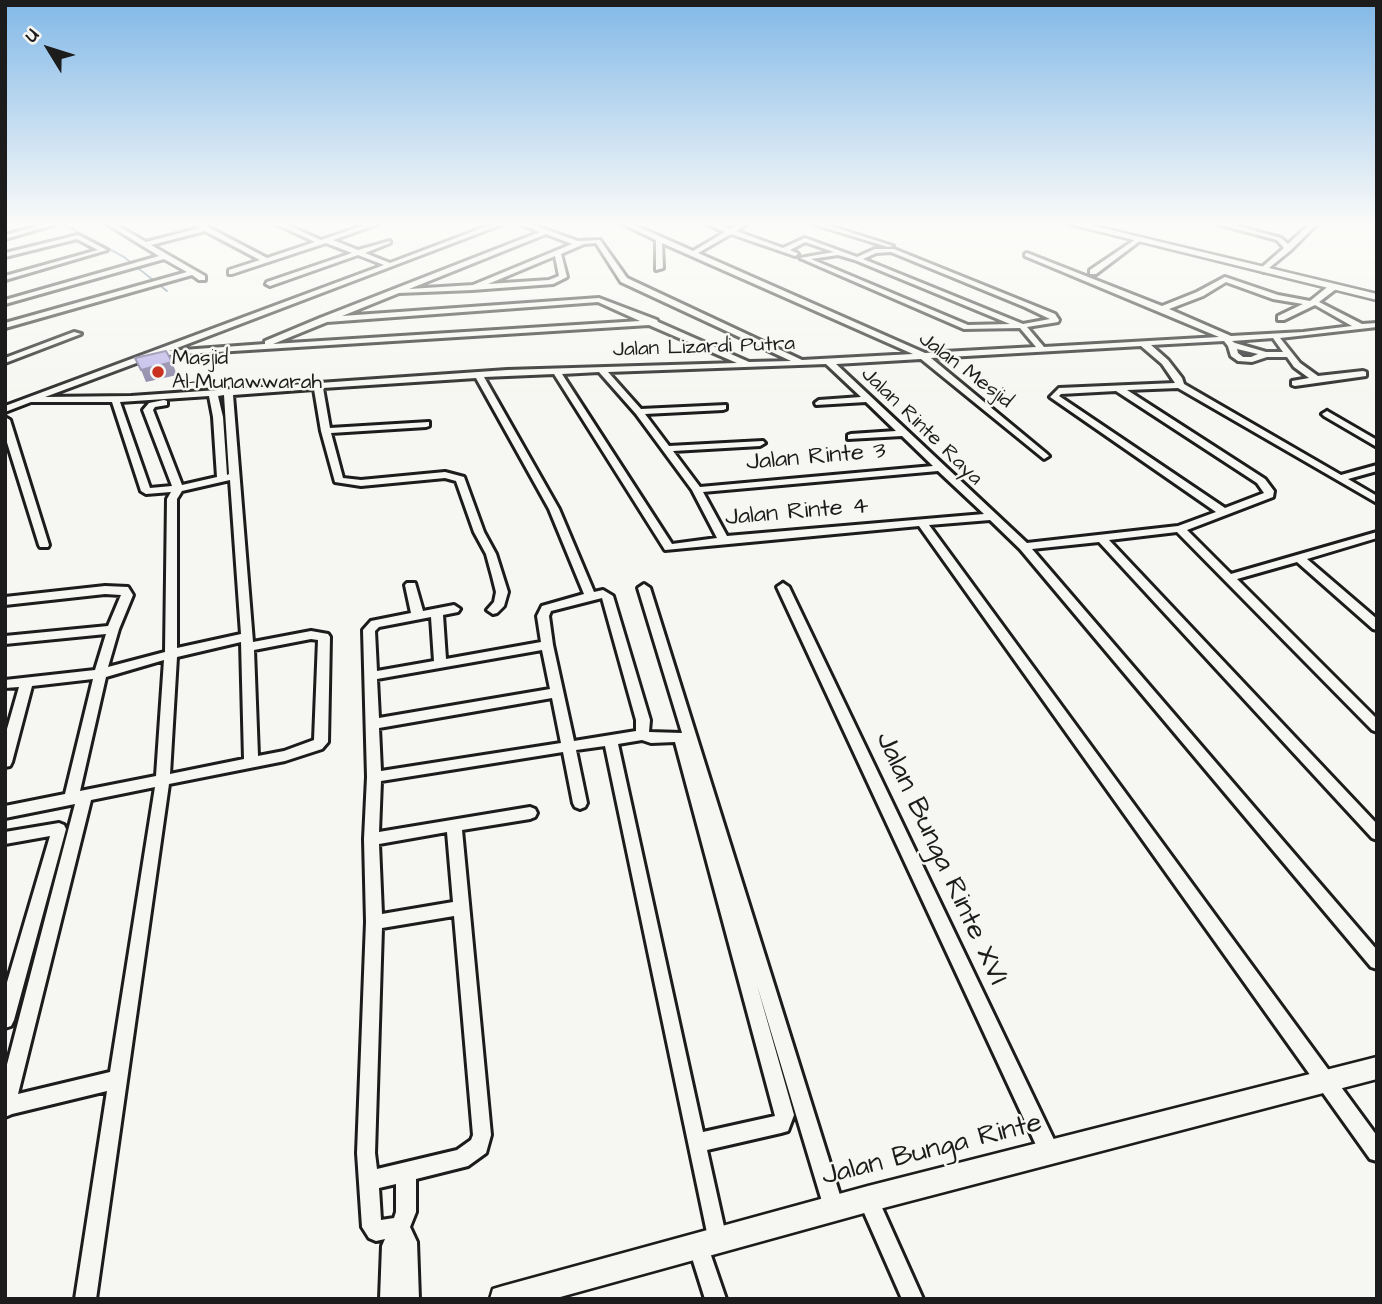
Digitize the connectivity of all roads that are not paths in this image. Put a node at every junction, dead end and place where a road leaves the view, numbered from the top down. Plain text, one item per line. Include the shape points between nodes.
1 (64, 285) edge
2 (146, 285) edge
3 (338, 285) edge
4 (412, 285) edge
5 (480, 285) edge
6 (525, 285) edge
7 (634, 285) edge
8 (765, 285) edge
9 (865, 285) edge
10 (922, 285) edge
11 (978, 285) edge
12 (1102, 285) edge
13 (1216, 285) edge
14 (1242, 285) edge
15 (1324, 285) edge
16 (1333, 287) junction
17 (472, 288) junction
18 (391, 293) junction
19 (1377, 297) edge
20 (5, 302) edge
21 (1313, 303) junction
22 (1162, 309) junction
23 (1281, 318) dead end
24 (323, 320) junction
25 (654, 323) junction
26 (1377, 325) edge
27 (5, 326) edge
28 (1022, 326) junction
29 (1362, 327) junction
30 (77, 334) dead end
31 (1275, 336) junction
32 (1229, 341) junction
33 (1143, 344) junction
34 (258, 347) junction
35 (1042, 349) junction
36 (158, 353) junction
37 (922, 355) junction
38 (1287, 355) junction
39 (5, 361) edge
40 (828, 361) junction
41 (802, 363) junction
42 (124, 365) joint
43 (748, 365) junction
44 (601, 369) junction
45 (556, 371) junction
46 (1363, 374) dead end
47 (479, 375) junction
48 (1316, 379) junction
49 (1295, 383) dead end
50 (318, 385) junction
51 (1180, 385) junction
52 (1119, 389) junction
53 (228, 392) junction
54 (213, 396) junction
55 (117, 399) junction
56 (866, 399) junction
57 (33, 400) junction
58 (819, 403) dead end
59 (723, 407) dead end
60 (5, 410) edge
61 (639, 412) junction
62 (1327, 414) dead end
63 (231, 415) junction
64 (218, 417) junction
65 (5, 420) edge
66 (426, 424) dead end
67 (326, 431) junction
68 (905, 433) junction
69 (851, 437) dead end
70 (760, 443) dead end
71 (1377, 444) edge
72 (667, 449) junction
73 (1044, 456) dead end
74 (938, 468) junction
75 (1377, 468) edge
76 (228, 477) junction
77 (1339, 478) junction
78 (173, 489) junction
79 (697, 490) junction
80 (1377, 500) edge
81 (1225, 513) junction
82 (991, 517) junction
83 (922, 523) junction
84 (1180, 529) junction
85 (1374, 539) edge
86 (724, 540) junction
87 (1103, 540) junction
88 (44, 545) dead end
89 (1024, 547) junction
90 (1301, 559) junction
91 (1229, 578) junction
92 (411, 585) dead end
93 (783, 587) dead end
94 (644, 588) dead end
95 (590, 597) junction
96 (5, 601) edge
97 (454, 609) dead end
98 (493, 610) dead end
99 (437, 613) junction
100 (418, 617) junction
101 (1377, 626) edge
102 (113, 629) junction
103 (5, 640) edge
104 (247, 642) junction
105 (547, 645) junction
106 (170, 655) junction
107 (440, 664) junction
108 (100, 674) junction
109 (370, 676) junction
110 (27, 681) junction
111 (5, 684) edge
112 (558, 692) junction
113 (373, 724) junction
114 (1377, 727) edge
115 (642, 735) junction
116 (610, 738) junction
117 (568, 744) junction
118 (251, 761) junction
119 (5, 762) edge
120 (374, 777) junction
121 (163, 780) junction
122 (78, 799) junction
123 (580, 803) dead end
124 (5, 812) edge
125 (530, 813) dead end
126 (454, 825) junction
127 (1377, 834) edge
128 (5, 838) edge
129 (371, 839) junction
130 (460, 908) junction
131 (374, 922) junction
132 (1377, 962) edge
133 (5, 1020) edge
134 (1377, 1068) edge
135 (119, 1080) junction
136 (1325, 1083) junction
137 (5, 1107) edge
138 (697, 1143) junction
139 (1377, 1152) edge
140 (1050, 1153) junction
141 (406, 1172) junction
142 (369, 1181) junction
143 (868, 1199) junction
144 (834, 1208) junction
145 (398, 1227) junction
146 (708, 1243) junction
147 (85, 1299) edge
148 (390, 1299) edge
149 (409, 1299) edge
150 (503, 1299) edge
151 (716, 1299) edge
152 (913, 1299) edge

1 - 20 street
2 - 27 street
3 - 36 street, Jalan Lizardi Putra
4 - 18 street
5 - 17 street
6 - 17 street
7 - 41 street
8 - 37 street, Jalan Mesjid
9 - 28 street via 967,327
10 - 28 street
11 - 28 street via 1055,318
12 - 22 street
13 - 22 street
14 - 21 street
15 - 16 main road
16 - 19 main road
16 - 21 street
17 - 18 street
18 - 24 street
21 - 23 street
21 - 29 street
22 - 32 street
24 - 25 street via 598,300
24 - 34 street
25 - 34 street
25 - 43 street
26 - 29 street, Jalan Lizardi Putra
28 - 35 street
29 - 31 street, Jalan Lizardi Putra
30 - 39 street
31 - 32 street, Jalan Lizardi Putra
31 - 38 street
32 - 33 street, Jalan Lizardi Putra
32 - 38 street via 1241,359
33 - 35 street, Jalan Lizardi Putra
33 - 51 street via 1165,362
34 - 36 street
35 - 37 street, Jalan Lizardi Putra
36 - 42 street, Jalan Lizardi Putra
37 - 40 street, Jalan Lizardi Putra
37 - 73 street, Jalan Mesjid
38 - 48 street
40 - 41 street, Jalan Lizardi Putra
40 - 56 street, Jalan Rinte Raya
41 - 43 street, Jalan Lizardi Putra
42 - 57 street, Jalan Lizardi Putra
43 - 44 street, Jalan Lizardi Putra
44 - 45 street, Jalan Lizardi Putra
44 - 61 street
45 - 47 street, Jalan Lizardi Putra
45 - 86 street, Jalan Rinte 4 via 665,543 676,548
46 - 48 street
47 - 50 street, Jalan Lizardi Putra
47 - 95 street via 554,509
48 - 49 street
50 - 53 street, Jalan Lizardi Putra
50 - 67 street
51 - 52 street
51 - 77 street
52 - 81 street via 1261,481 1269,491 1264,499
52 - 81 street via 1059,391 1054,397
53 - 54 street, Jalan Lizardi Putra
53 - 63 street
54 - 55 street, Jalan Lizardi Putra
54 - 64 street
54 - 78 street via 148,407
55 - 57 street, Jalan Lizardi Putra
55 - 78 street via 144,490
56 - 58 street
56 - 68 street, Jalan Rinte Raya
57 - 60 street, Jalan Lizardi Putra
59 - 61 street
61 - 72 street
62 - 71 street
63 - 64 street
63 - 76 street
64 - 76 street
65 - 88 street
66 - 67 street
67 - 98 street via 339,480 445,475 460,479 498,576 502,592
68 - 69 street
68 - 74 street, Jalan Rinte Raya
70 - 72 street
72 - 79 street
74 - 79 street, Jalan Rinte 3
74 - 82 street, Jalan Rinte Raya
75 - 77 street
76 - 78 street
76 - 104 street
77 - 80 street
78 - 106 street
79 - 86 street
81 - 84 street
82 - 83 street, Jalan Rinte 4
82 - 89 street, Jalan Rinte Raya
83 - 86 street, Jalan Rinte 4
83 - 136 street
84 - 87 street
84 - 91 street
85 - 90 street
87 - 89 street
87 - 127 street
89 - 132 street, Jalan Rinte Raya
90 - 91 street
90 - 101 street
91 - 114 street
92 - 100 street
93 - 140 street, Jalan Bunga Rinte XVI
94 - 144 street
95 - 105 street via 545,609
95 - 115 street via 603,594 611,602 643,720
96 - 102 street via 124,590 127,595
97 - 99 street
99 - 100 street
99 - 107 street
100 - 109 street via 371,627
102 - 103 street
102 - 108 street
104 - 106 street
104 - 118 street
104 - 118 street via 311,635 324,638 321,742 312,749
105 - 107 street
105 - 112 street
106 - 108 street
106 - 121 street
107 - 109 street
108 - 110 street
108 - 122 street
109 - 113 street
110 - 111 street
110 - 119 street
112 - 113 street
112 - 117 street
113 - 120 street
115 - 116 street
115 - 138 street via 678,737 685,746 785,1115 781,1124
116 - 117 street
116 - 138 street
117 - 120 street
117 - 123 street
118 - 121 street
120 - 129 street
121 - 122 street
121 - 135 street
122 - 124 street
122 - 137 street
125 - 126 street
126 - 129 street
126 - 130 street
128 - 133 street via 60,830
129 - 131 street
130 - 131 street
130 - 141 street via 482,1135 479,1146 461,1159
131 - 142 street via 366,1153
134 - 136 street, Jalan Bunga Rinte
135 - 137 street
135 - 147 street
136 - 139 street
136 - 140 street, Jalan Bunga Rinte
138 - 146 street
140 - 143 street, Jalan Bunga Rinte
141 - 142 street
141 - 145 street via 405,1221
142 - 145 street via 372,1227
143 - 144 street, Jalan Bunga Rinte
143 - 152 street
144 - 146 street, Jalan Bunga Rinte
145 - 148 street via 392,1246
145 - 149 street via 407,1242
146 - 150 street, Jalan Bunga Rinte
146 - 151 street

